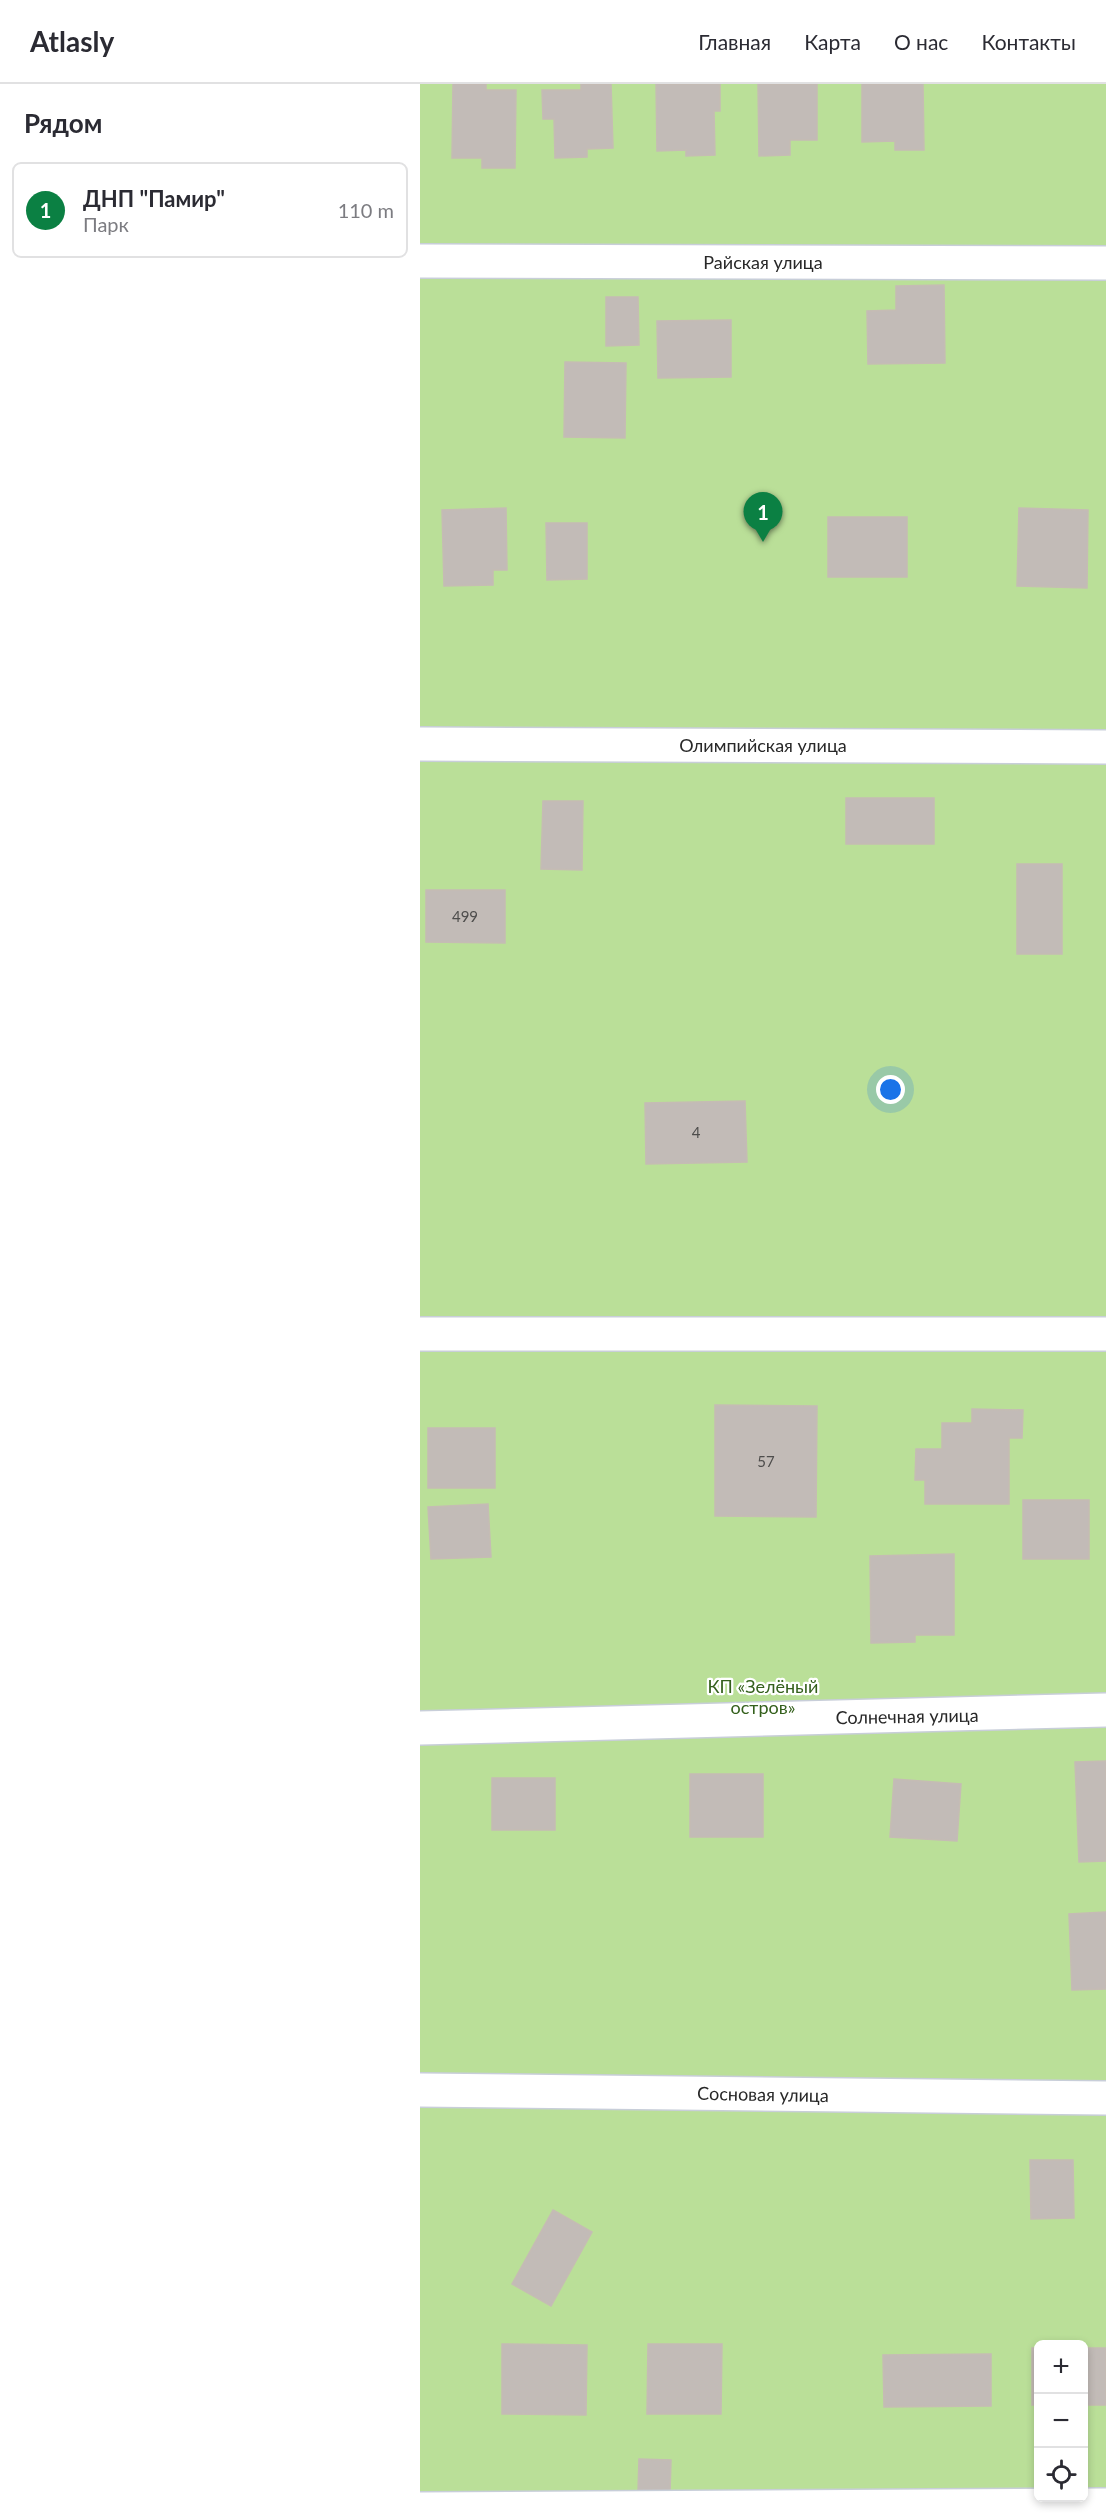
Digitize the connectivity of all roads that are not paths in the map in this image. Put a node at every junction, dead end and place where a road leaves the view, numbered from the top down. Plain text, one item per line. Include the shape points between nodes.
1 (420, 261) edge
2 (1106, 262) edge
3 (420, 744) edge
4 (1106, 747) edge
5 (420, 1334) edge
6 (1106, 1334) edge
7 (1106, 1710) edge
8 (420, 1728) edge
9 (420, 2090) edge
10 (1106, 2098) edge
11 (1106, 2505) edge
12 (420, 2509) edge

1 - 2 street, Райская улица
3 - 4 street, Олимпийская улица
5 - 6 street
7 - 8 street, Солнечная улица
9 - 10 street, Сосновая улица
11 - 12 street

